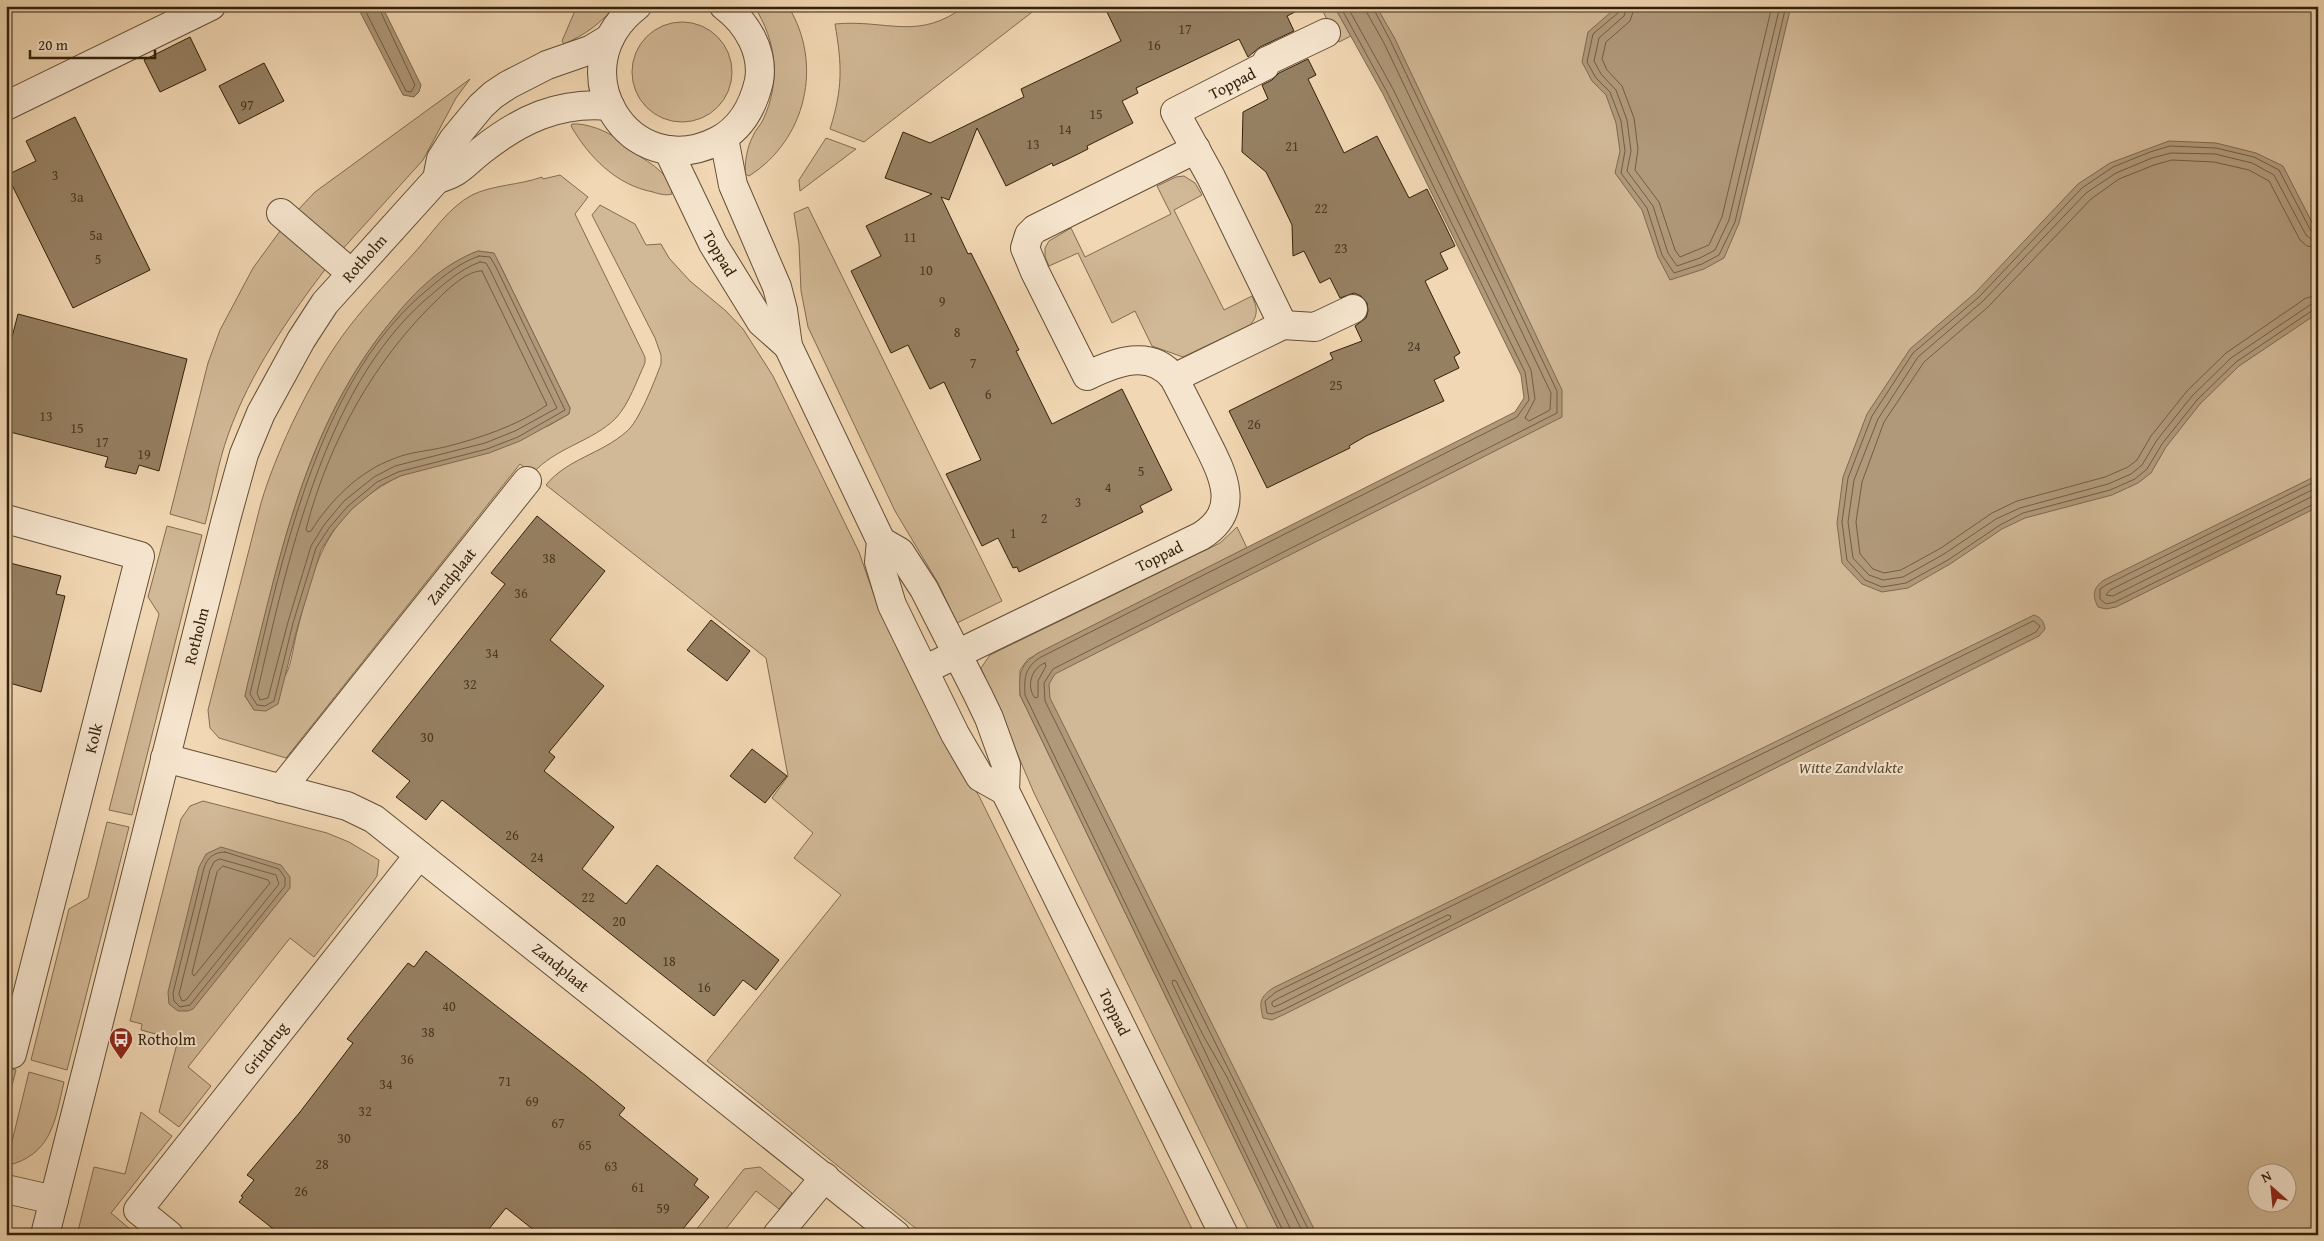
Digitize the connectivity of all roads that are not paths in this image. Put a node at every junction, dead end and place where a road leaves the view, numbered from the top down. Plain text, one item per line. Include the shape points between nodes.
1 (211, 6) edge
2 (637, 6) edge
3 (729, 8) edge
4 (1326, 32) dead end
5 (610, 38) junction
6 (6, 106) edge
7 (610, 106) junction
8 (724, 138) junction
9 (1196, 149) junction
10 (668, 150) junction
11 (437, 179) junction
12 (281, 213) dead end
13 (350, 273) junction
14 (1353, 309) dead end
15 (1283, 325) junction
16 (788, 346) junction
17 (1174, 378) junction
18 (527, 481) dead end
19 (6, 519) edge
20 (881, 541) junction
21 (957, 654) junction
22 (924, 670) junction
23 (165, 758) junction
24 (280, 789) junction
25 (1005, 791) junction
26 (419, 855) junction
27 (12, 1054) dead end
28 (825, 1176) junction
29 (6, 1189) edge
30 (54, 1200) junction
31 (46, 1235) edge
32 (169, 1235) edge
33 (777, 1235) edge
34 (896, 1235) edge
35 (1224, 1235) edge

1 - 6 street
2 - 5 street via 617,25
3 - 8 street via 753,41 759,77 749,112
4 - 9 street, Toppad via 1175,112
5 - 7 street via 602,60 605,95
5 - 11 street, Rotholm via 590,50 547,65 494,95 453,140 441,159
7 - 10 street via 627,130 639,139
7 - 11 street, Rotholm via 567,106 544,113 503,134 454,175
8 - 10 street via 697,149
8 - 16 street, Toppad via 733,185 777,287
9 - 15 street, Toppad
9 - 17 street, Toppad via 1035,229 1025,243 1027,257 1087,376 1110,364 1140,359 1168,369
10 - 16 street, Toppad via 700,216 761,322
11 - 13 street, Rotholm
12 - 13 street
13 - 23 street, Rotholm via 325,303 278,378 244,454
14 - 15 street via 1315,327
15 - 17 street
16 - 20 street, Toppad
17 - 21 street, Toppad via 1224,478 1226,501 1214,525 1201,536
18 - 24 street, Zandplaat
19 - 27 street, Kolk via 140,556
20 - 21 street, Toppad via 900,552 924,589
20 - 22 street, Toppad via 879,562 892,605
21 - 22 street, Toppad
21 - 25 street, Toppad via 989,718 1006,765
22 - 25 street, Toppad via 954,734 980,777
23 - 24 street, Zandplaat
23 - 30 street, Rotholm
24 - 26 street, Zandplaat via 366,814
25 - 35 street, Toppad
26 - 28 street, Zandplaat
26 - 32 street, Grindrug via 138,1210
28 - 33 street
28 - 34 street, Zandplaat
29 - 30 street
30 - 31 street, Rotholm

